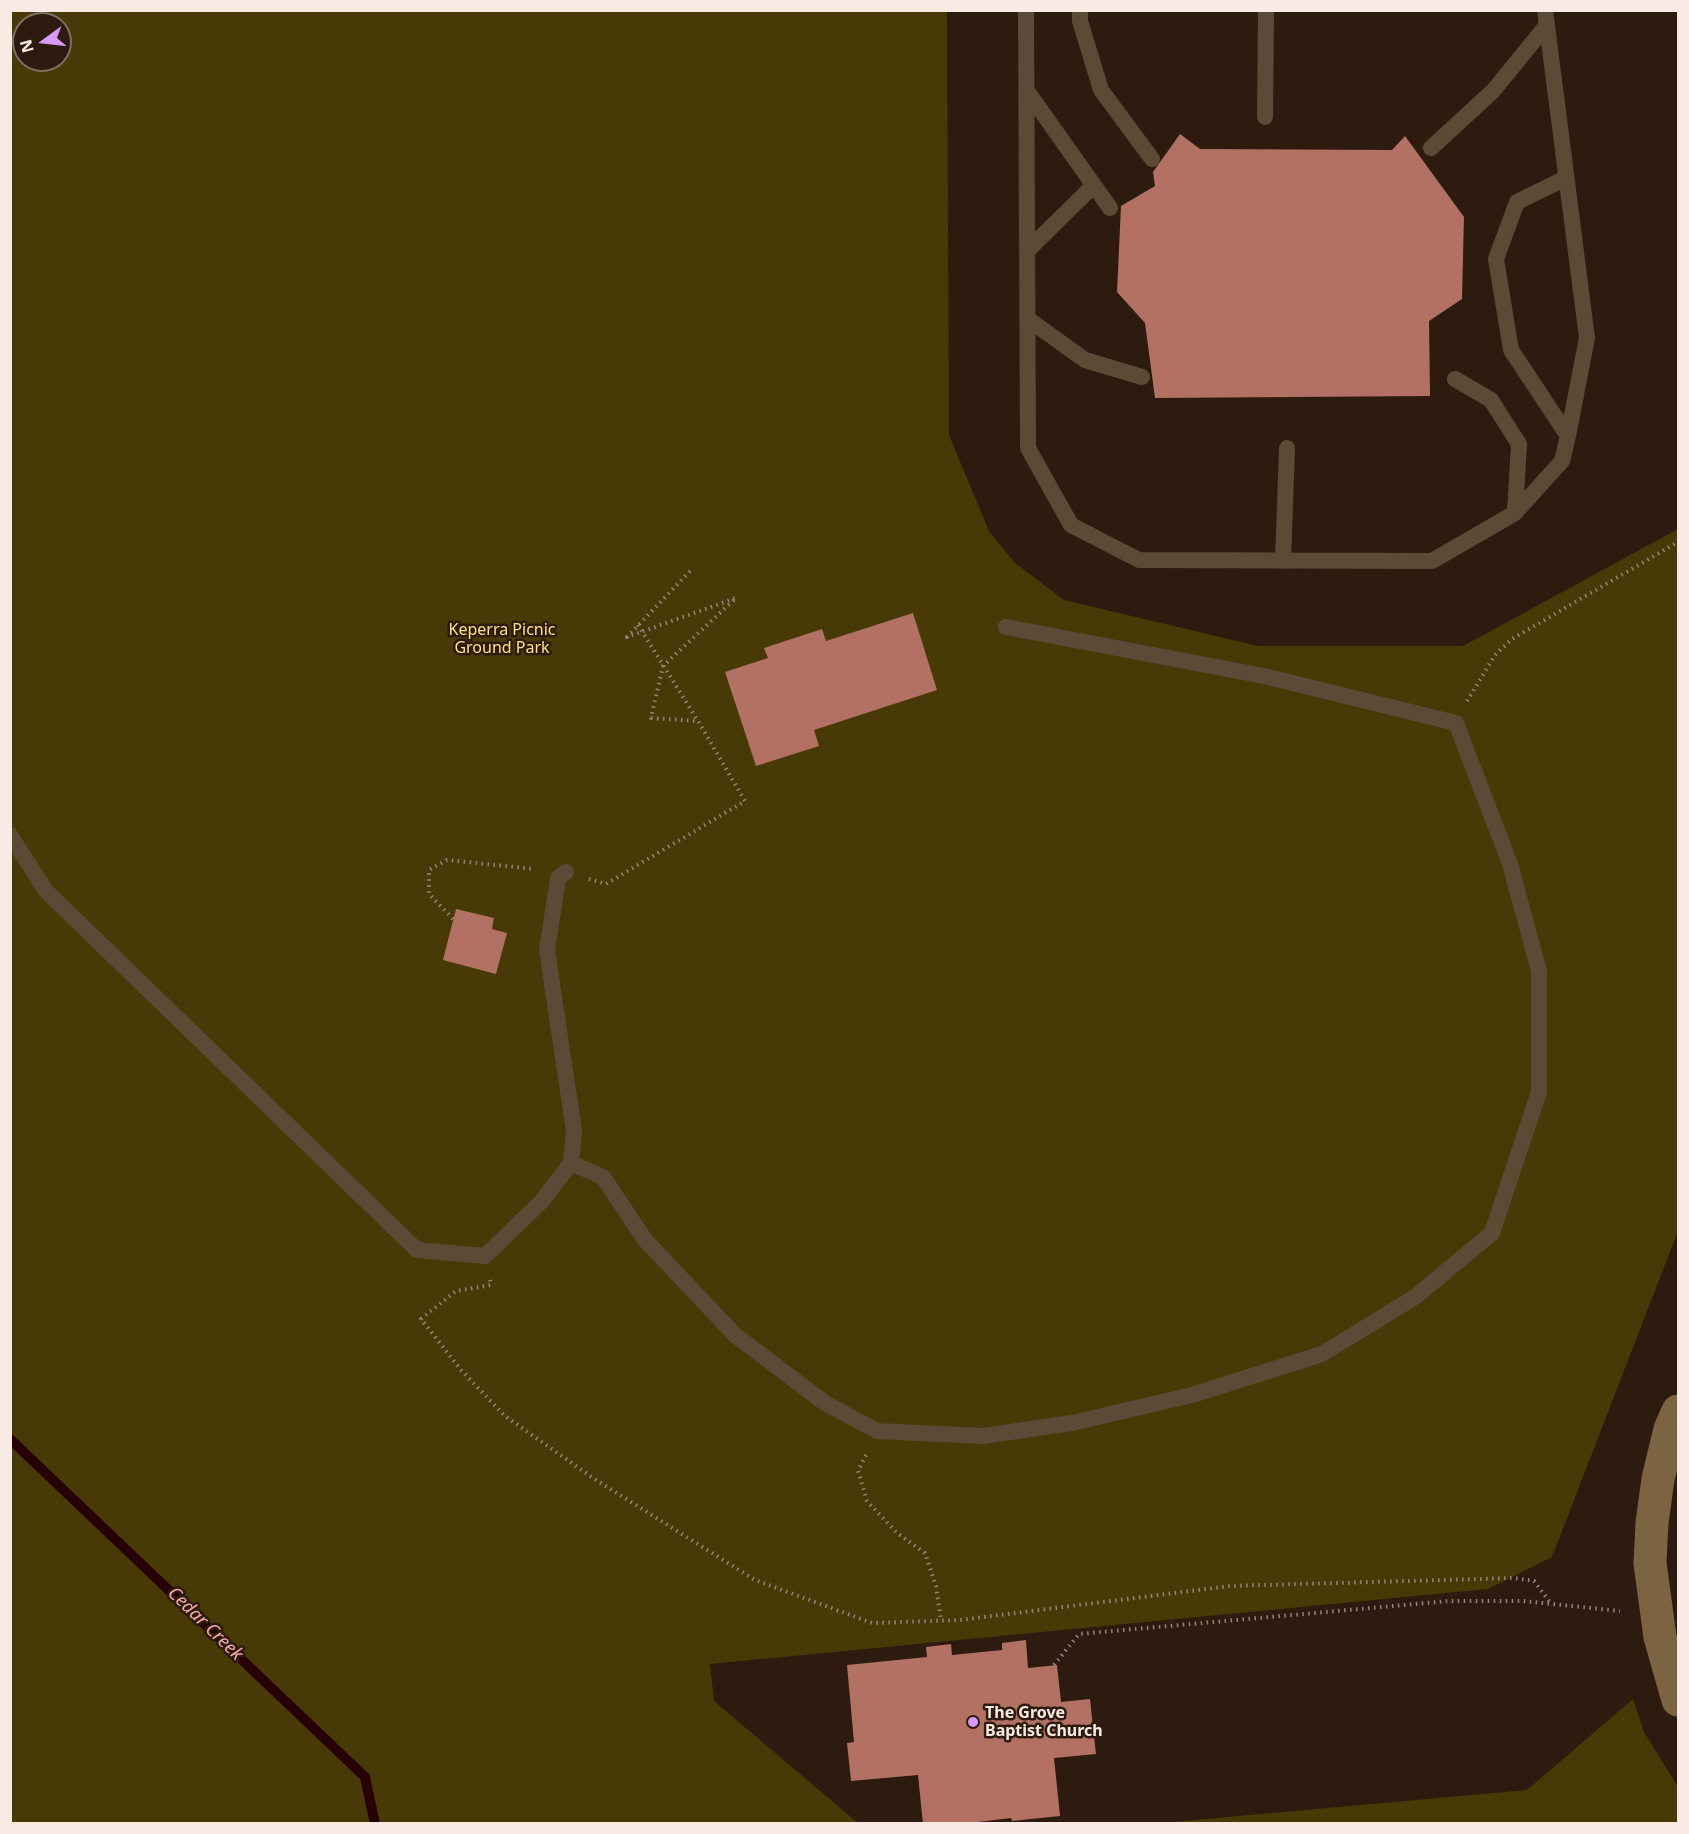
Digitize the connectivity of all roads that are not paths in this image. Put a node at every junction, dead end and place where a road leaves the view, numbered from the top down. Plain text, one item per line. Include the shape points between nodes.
1 (1026, 10) edge
2 (1080, 10) edge
3 (1266, 10) edge
4 (1546, 18) edge
5 (1027, 91) junction
6 (1265, 117) dead end
7 (1431, 148) dead end
8 (1152, 159) dead end
9 (1566, 178) junction
10 (1094, 185) junction
11 (1110, 208) dead end
12 (1029, 249) junction
13 (1028, 319) junction
14 (1142, 377) dead end
15 (1455, 379) dead end
16 (1568, 436) junction
17 (1287, 448) dead end
18 (1515, 513) junction
19 (1283, 561) junction
20 (1006, 627) dead end
21 (10, 835) edge
22 (566, 872) road end
23 (571, 1163) junction
24 (1678, 1411) edge
25 (1678, 1700) edge

1 - 5 lane
2 - 8 lane via 1101,90
3 - 6 lane
4 - 7 lane via 1492,91
4 - 9 lane
5 - 10 lane
5 - 12 lane
9 - 16 lane via 1587,338
9 - 16 lane via 1517,202 1496,260 1511,350
10 - 11 lane
10 - 12 lane
12 - 13 lane
13 - 14 lane via 1085,360
13 - 19 lane via 1028,448 1071,525 1139,560
15 - 18 lane via 1491,400 1520,444
16 - 18 lane via 1562,461
17 - 19 lane
18 - 19 lane via 1432,561
20 - 23 lane via 1264,676 1456,723 1510,864 1539,971 1539,1092 1492,1233 1414,1297 1322,1354 1192,1395 1072,1423 982,1436 877,1431 825,1403 735,1335 645,1240 603,1177
21 - 23 lane via 46,891 417,1250 485,1256 541,1202
22 - 23 lane via 558,878 547,950 574,1131
24 - 25 main road via 1658,1479 1650,1563 1660,1637

